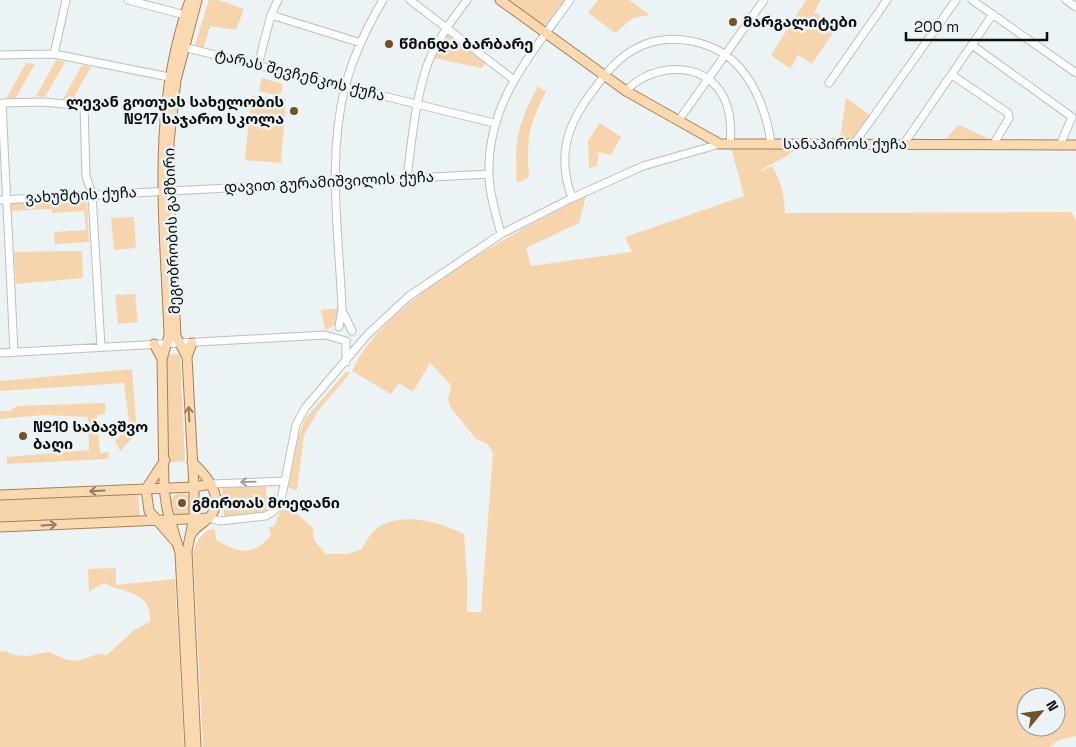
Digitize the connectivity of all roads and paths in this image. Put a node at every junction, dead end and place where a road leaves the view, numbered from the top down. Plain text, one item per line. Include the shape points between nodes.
1 (66, 0) edge
2 (128, 0) edge
3 (190, 0) edge
4 (197, 0) edge
5 (278, 0) edge
6 (383, 0) edge
7 (410, 0) edge
8 (467, 0) edge
9 (500, 0) edge
10 (570, 0) edge
11 (764, 0) edge
12 (887, 0) edge
13 (956, 0) edge
14 (972, 0) edge
15 (1066, 0) edge
16 (1076, 7) edge
17 (993, 14) junction
18 (185, 15) junction
19 (271, 15) junction
20 (446, 28) junction
21 (547, 33) junction
22 (361, 43) junction
23 (972, 45) junction
24 (183, 47) junction
25 (54, 54) junction
26 (0, 55) edge
27 (725, 55) junction
28 (258, 65) junction
29 (1076, 73) edge
30 (952, 74) junction
31 (605, 76) junction
32 (169, 77) junction
33 (708, 79) junction
34 (514, 80) junction
35 (829, 83) dead end
36 (345, 86) junction
37 (626, 91) junction
38 (417, 104) junction
39 (679, 120) junction
40 (494, 123) junction
41 (720, 144) junction
42 (730, 144) junction
43 (771, 144) junction
44 (854, 144) junction
45 (903, 145) junction
46 (993, 145) junction
47 (1060, 145) junction
48 (1076, 145) edge
49 (489, 174) junction
50 (407, 178) junction
51 (336, 181) junction
52 (165, 190) junction
53 (92, 194) junction
54 (572, 198) junction
55 (3, 200) edge
56 (501, 234) junction
57 (342, 308) junction
58 (338, 328) junction
59 (350, 329) junction
60 (368, 334) junction
61 (325, 335) junction
62 (343, 340) junction
63 (192, 342) junction
64 (180, 343) junction
65 (154, 344) junction
66 (168, 344) junction
67 (101, 347) junction
68 (14, 352) junction
69 (0, 353) edge
70 (186, 357) junction
71 (162, 360) junction
72 (346, 362) junction
73 (165, 459) junction
74 (192, 462) junction
75 (285, 481) junction
76 (211, 484) junction
77 (194, 487) junction
78 (164, 488) junction
79 (146, 489) junction
80 (0, 495) edge
81 (194, 517) junction
82 (209, 518) junction
83 (170, 519) junction
84 (156, 520) junction
85 (0, 527) edge
86 (189, 537) junction
87 (178, 545) junction
88 (190, 747) edge
89 (196, 747) edge

1 - 25 street
2 - 18 street
3 - 18 main road, მეგობრობის გამზირი
4 - 24 main road, მეგობრობის გამზირი
5 - 19 street
6 - 22 street
7 - 20 street
8 - 20 street
9 - 21 main road
10 - 21 street
11 - 27 street
12 - 35 street
13 - 44 street
14 - 17 street
15 - 16 street
17 - 23 street
17 - 29 street
18 - 32 main road, მეგობრობის გამზირი
19 - 22 street
19 - 28 street
20 - 34 street
20 - 38 street via 429,62
21 - 31 main road
21 - 34 street
22 - 36 street
23 - 30 street
23 - 47 street via 1072,117
24 - 28 street, ტარას შევჩენკოს ქუჩა
24 - 52 main road, მეგობრობის გამზირი via 172,110
25 - 26 street
25 - 32 street
27 - 31 street via 702,44 681,39 664,40 625,55
27 - 33 street
27 - 43 street via 740,68 754,91
28 - 36 street, ტარას შევჩენკოს ქუჩა
30 - 45 street
30 - 46 street via 1008,113 1009,118
31 - 37 main road
31 - 54 street via 577,112 566,140 565,172
32 - 52 main road, მეგობრობის გამზირი via 163,136
33 - 37 street via 678,70 659,71
33 - 39 street
33 - 42 street via 720,92 728,110
34 - 40 street
36 - 38 street, ტარას შევჩენკოს ქუჩა
36 - 51 street via 337,133
37 - 39 main road
38 - 40 street, ტარას შევჩენკოს ქუჩა
38 - 50 street
39 - 41 main road
40 - 49 street
41 - 42 main road, სანაპიროს ქუჩა
41 - 54 street, სანაპიროს ქუჩა via 643,166
42 - 43 main road, სანაპიროს ქუჩა
43 - 44 main road, სანაპიროს ქუჩა
44 - 45 main road, სანაპიროს ქუჩა
45 - 46 main road, სანაპიროს ქუჩა
46 - 47 main road, სანაპიროს ქუჩა
47 - 48 main road, სანაპიროს ქუჩა
49 - 50 street, დავით გურამიშვილის ქუჩა
49 - 56 street
50 - 51 street, დავით გურამიშვილის ქუჩა
51 - 52 street, დავით გურამიშვილის ქუჩა
51 - 57 street
52 - 53 street, ვახუშტის ქუჩა
52 - 64 main road, მეგობრობის გამზირი via 176,336
52 - 66 main road, მეგობრობის გამზირი
53 - 55 street, ვახუშტის ქუჩა
53 - 55 street via 86,176 84,106 44,102 2,103
53 - 67 street
54 - 56 street, სანაპიროს ქუჩა
55 - 68 street
56 - 60 street, სანაპიროს ქუჩა via 409,296
57 - 58 street
57 - 59 street
58 - 59 street
58 - 61 street
58 - 62 street via 337,337
59 - 60 street
59 - 62 street via 351,336
60 - 72 street, სანაპიროს ქუჩა
61 - 62 street
61 - 63 street
62 - 72 street
63 - 64 street
63 - 70 main road
64 - 66 street
64 - 70 main road, მეგობრობის გამზირი
65 - 66 street
65 - 67 street
65 - 71 main road
66 - 71 main road, მეგობრობის გამზირი
67 - 68 street
68 - 69 street
74 -> 70 main road, მეგობრობის გამზირი
71 - 73 main road, მეგობრობის გამზირი
72 - 75 street, სანაპიროს ქუჩა via 315,396 296,425
73 - 78 main road
73 - 79 main road
74 - 76 main road
74 - 77 main road
75 -> 76 street
75 - 82 street, სანაპიროს ქუჩა via 281,499 270,514 220,521
76 - 77 main road
76 - 82 main road via 215,506
77 - 78 main road
77 - 81 main road
78 - 79 main road
78 - 83 main road
79 -> 80 main road
79 - 84 main road via 149,511
81 - 82 main road
81 - 83 main road
81 - 86 main road
82 - 86 main road via 198,525
83 - 84 main road
83 - 87 main road
85 -> 84 main road
84 - 87 main road
86 - 89 main road
87 - 88 main road

